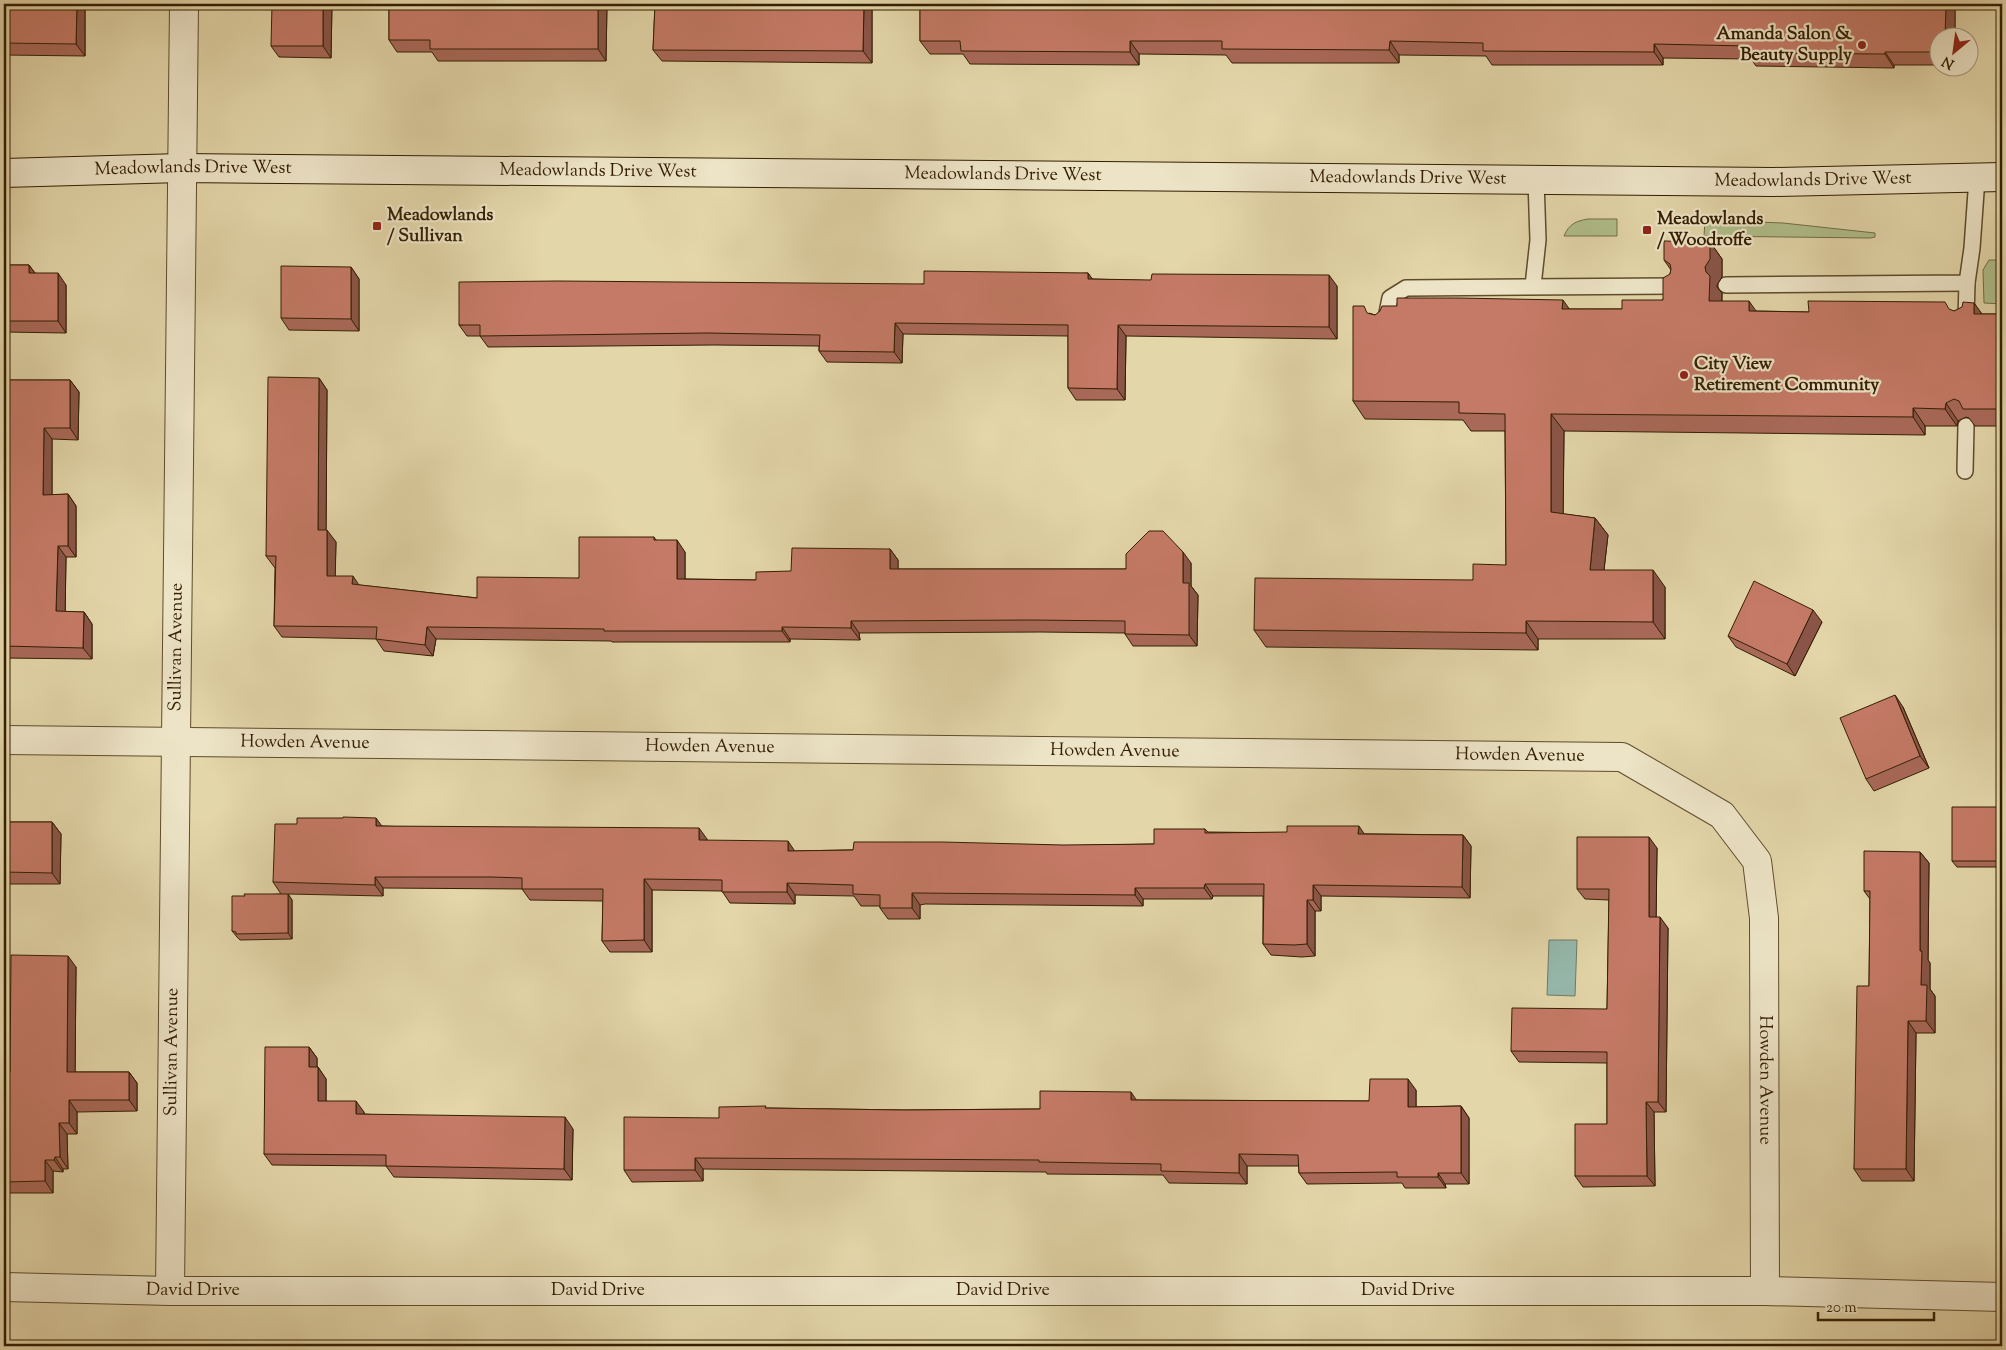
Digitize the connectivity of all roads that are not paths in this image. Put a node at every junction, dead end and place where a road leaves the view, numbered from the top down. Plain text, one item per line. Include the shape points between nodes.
1 (184, 4) edge
2 (181, 168) junction
3 (4, 174) edge
4 (1990, 178) edge
5 (1536, 180) junction
6 (1967, 283) junction
7 (1726, 285) dead end
8 (1533, 286) junction
9 (1674, 286) edge
10 (1966, 319) edge
11 (1385, 324) edge
12 (1966, 426) edge
13 (1965, 471) dead end
14 (4, 740) edge
15 (175, 742) junction
16 (4, 1288) edge
17 (170, 1291) junction
18 (1765, 1291) junction
19 (2002, 1298) edge

1 - 2 street, Sullivan Avenue
2 - 3 street, Meadowlands Drive West
2 - 5 street, Meadowlands Drive West
2 - 15 street, Sullivan Avenue
4 - 5 street, Meadowlands Drive West via 1774,182
4 - 6 lane via 1972,248
5 - 8 lane via 1538,240
6 - 7 lane
6 - 10 lane
8 - 9 lane
8 - 11 lane via 1406,288 1390,298
12 - 13 lane
14 - 15 street, Howden Avenue
15 - 17 street, Sullivan Avenue
15 - 18 street, Howden Avenue via 1622,757 1722,815 1756,861 1764,918
16 - 17 street, David Drive
17 - 18 street, David Drive
18 - 19 street, David Drive

